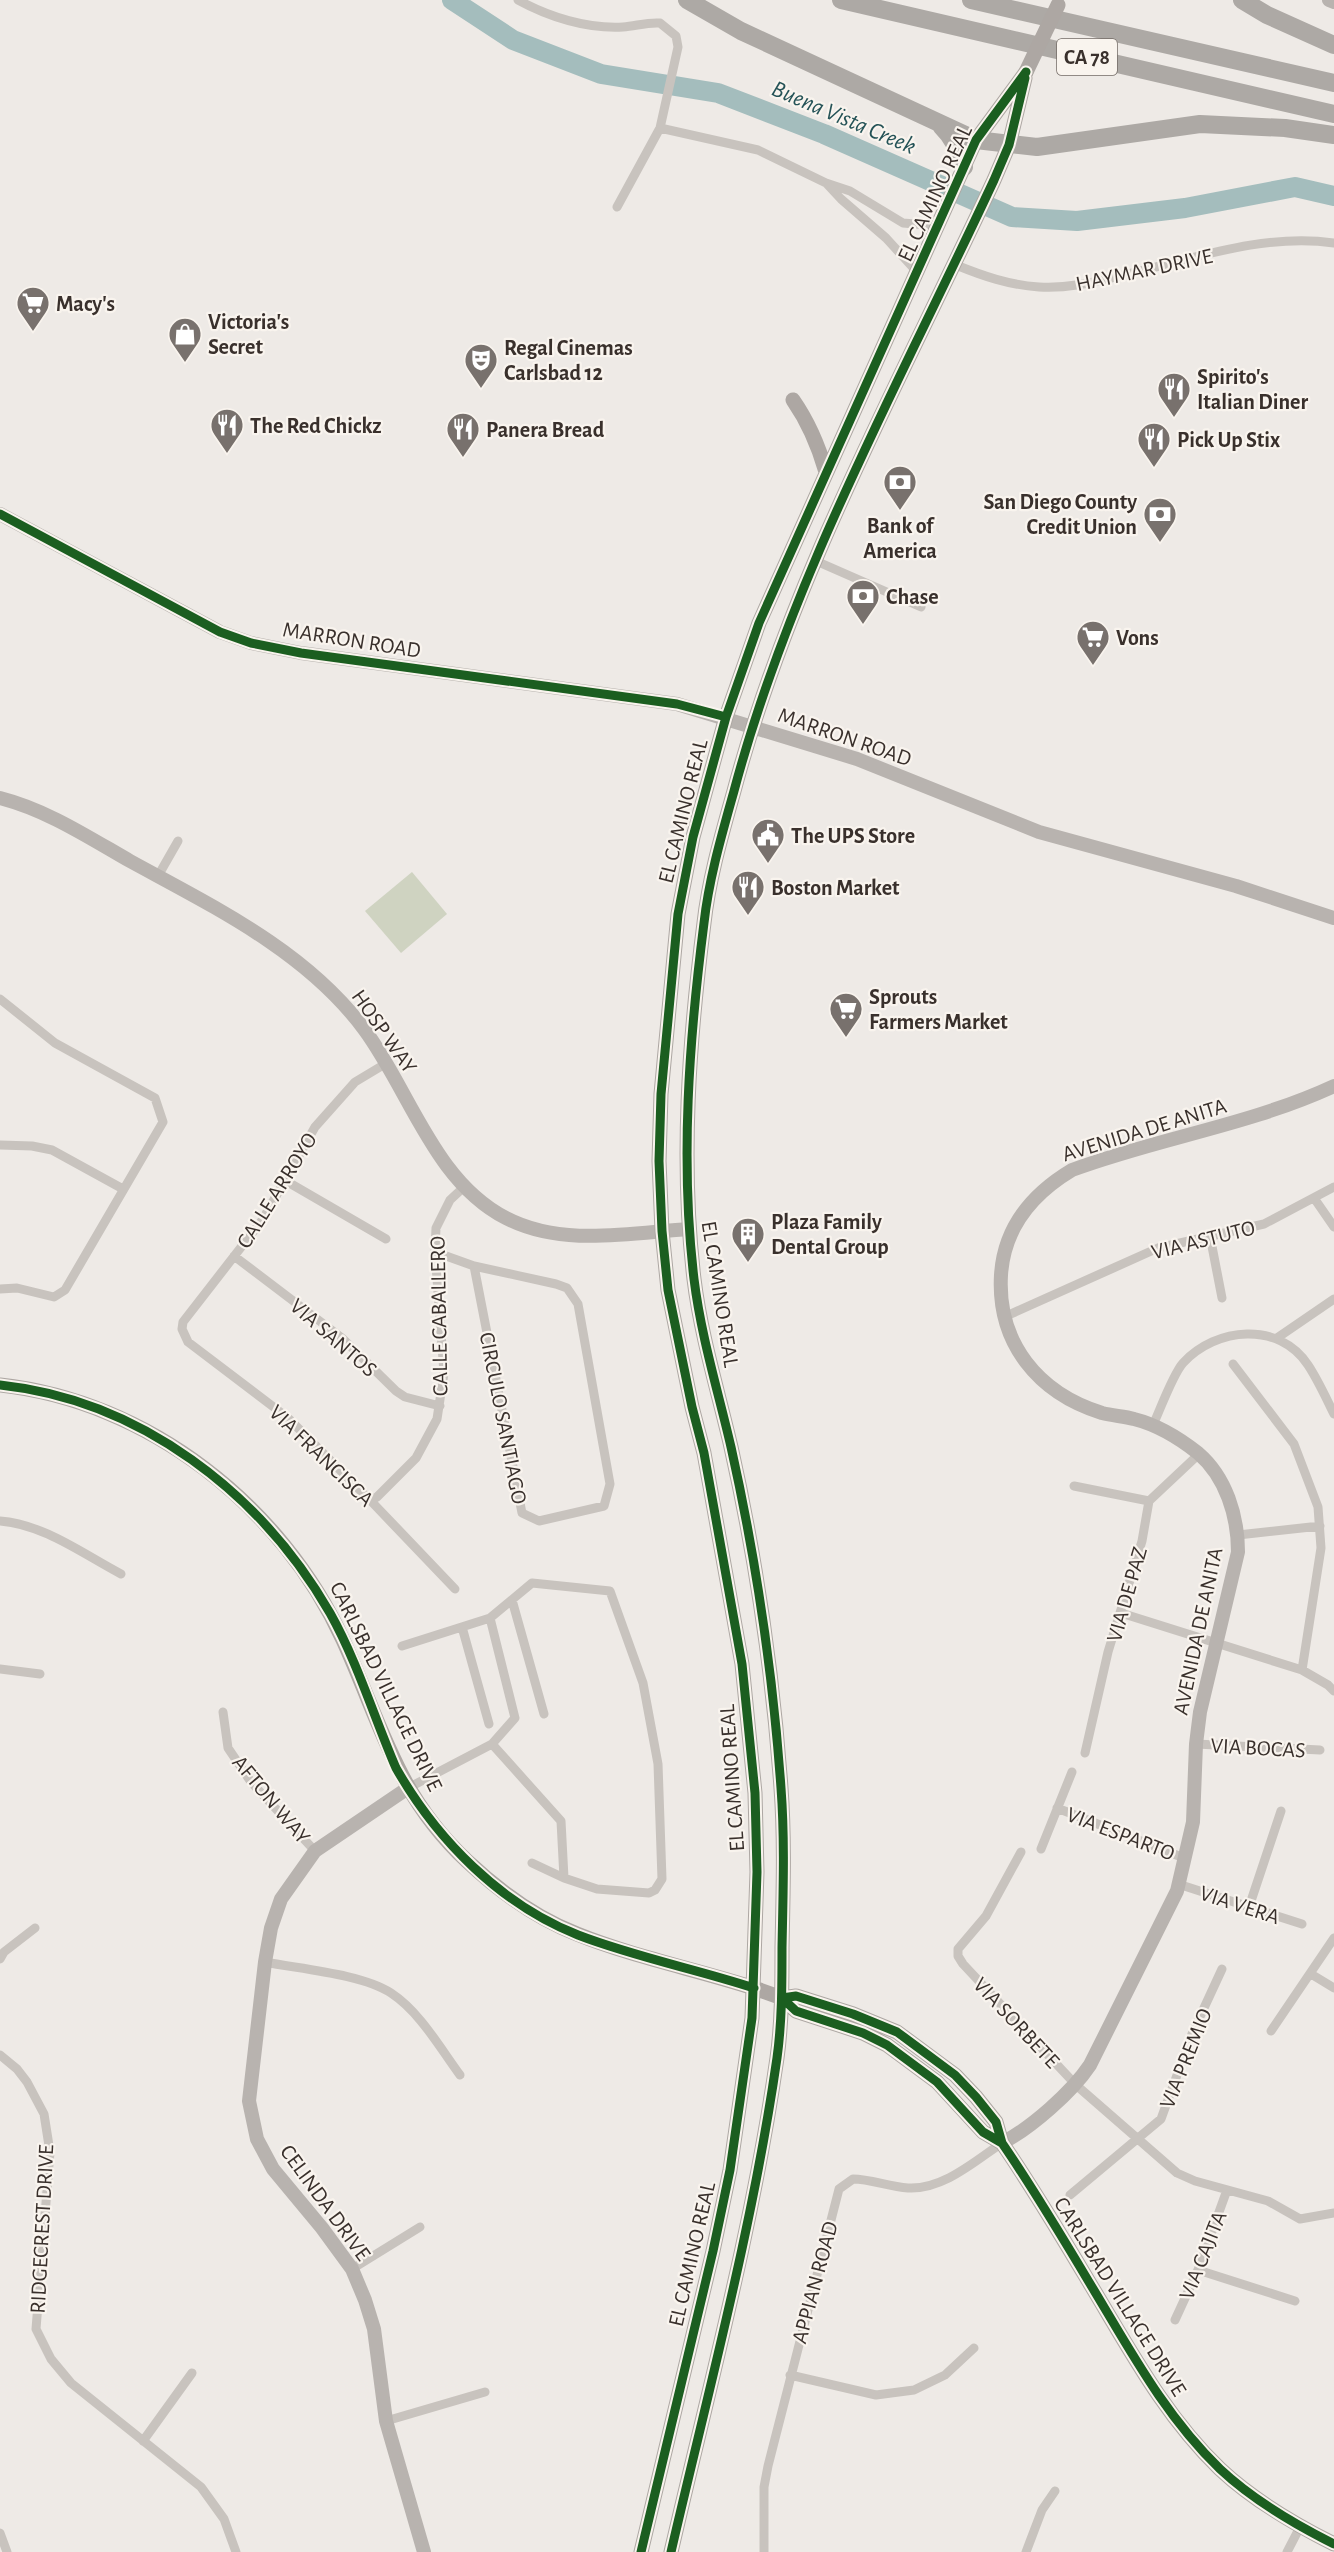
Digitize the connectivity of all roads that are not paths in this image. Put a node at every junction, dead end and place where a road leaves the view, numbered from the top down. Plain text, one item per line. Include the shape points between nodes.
1 (518, 0) edge
2 (687, 0) edge
3 (841, 0) edge
4 (971, 0) edge
5 (1060, 0) edge
6 (1242, 0) edge
7 (1329, 0) edge
8 (1334, 2) edge
9 (1334, 45) edge
10 (1026, 72) junction
11 (1334, 83) edge
12 (1334, 114) edge
13 (938, 123) junction
14 (660, 128) junction
15 (1334, 135) edge
16 (976, 140) junction
17 (1009, 145) junction
18 (964, 167) junction
19 (826, 183) junction
20 (616, 207) dead end
21 (939, 226) junction
22 (1334, 243) edge
23 (956, 265) junction
24 (918, 273) junction
25 (793, 400) dead end
26 (826, 472) junction
27 (0, 513) edge
28 (816, 561) junction
29 (921, 607) dead end
30 (726, 717) junction
31 (751, 725) junction
32 (0, 798) edge
33 (178, 841) dead end
34 (158, 876) junction
35 (1334, 918) edge
36 (0, 999) edge
37 (385, 1064) junction
38 (1334, 1086) edge
39 (0, 1145) edge
40 (286, 1181) junction
41 (464, 1187) junction
42 (1334, 1187) edge
43 (123, 1189) junction
44 (1314, 1198) junction
45 (1334, 1227) edge
46 (689, 1229) junction
47 (662, 1231) junction
48 (1210, 1236) junction
49 (386, 1239) dead end
50 (435, 1252) junction
51 (234, 1256) junction
52 (474, 1266) junction
53 (0, 1289) edge
54 (1222, 1298) dead end
55 (1334, 1299) edge
56 (1004, 1317) junction
57 (182, 1329) joint
58 (1277, 1338) junction
59 (1233, 1364) dead end
60 (0, 1385) edge
61 (440, 1406) junction
62 (1334, 1414) edge
63 (1153, 1425) junction
64 (1199, 1454) junction
65 (1074, 1486) dead end
66 (370, 1500) junction
67 (1149, 1501) junction
68 (0, 1521) edge
69 (1320, 1526) junction
70 (1238, 1535) junction
71 (121, 1574) dead end
72 (455, 1589) dead end
73 (512, 1600) junction
74 (1121, 1613) junction
75 (490, 1618) junction
76 (462, 1627) junction
77 (1218, 1643) junction
78 (402, 1646) dead end
79 (0, 1669) edge
80 (1302, 1670) junction
81 (40, 1674) dead end
82 (1332, 1685) edge
83 (224, 1712) dead end
84 (544, 1714) dead end
85 (489, 1724) dead end
86 (1196, 1743) junction
87 (492, 1744) junction
88 (1320, 1750) dead end
89 (1085, 1753) dead end
90 (1072, 1772) dead end
91 (408, 1788) junction
92 (1057, 1808) junction
93 (1281, 1812) dead end
94 (1041, 1849) dead end
95 (315, 1851) junction
96 (1021, 1852) dead end
97 (1184, 1858) junction
98 (532, 1863) dead end
99 (564, 1878) junction
100 (1178, 1884) junction
101 (1249, 1906) junction
102 (1302, 1924) dead end
103 (35, 1928) dead end
104 (1334, 1938) edge
105 (0, 1959) edge
106 (265, 1962) junction
107 (1222, 1969) dead end
108 (1311, 1974) junction
109 (753, 1988) junction
110 (1334, 1988) edge
111 (782, 1998) junction
112 (1271, 2031) dead end
113 (0, 2055) edge
114 (460, 2075) dead end
115 (1076, 2085) junction
116 (1136, 2139) junction
117 (1002, 2143) junction
118 (1227, 2190) junction
119 (1070, 2195) dead end
120 (1334, 2213) edge
121 (420, 2227) dead end
122 (352, 2269) junction
123 (1198, 2270) junction
124 (1295, 2301) dead end
125 (1176, 2320) dead end
126 (974, 2348) dead end
127 (192, 2373) dead end
128 (790, 2375) junction
129 (485, 2391) dead end
130 (386, 2421) junction
131 (143, 2441) junction
132 (1055, 2491) dead end
133 (1300, 2528) junction
134 (0, 2533) edge
135 (1334, 2544) edge
136 (8, 2552) edge
137 (236, 2552) edge
138 (424, 2552) edge
139 (642, 2552) edge
140 (671, 2552) edge
141 (764, 2552) edge
142 (1026, 2552) edge
143 (1287, 2552) edge

1 - 14 street via 556,17 596,26 660,23 670,28 678,47
2 - 13 highway via 741,31
3 - 12 highway, CA 78
4 - 11 highway, CA 78
5 - 10 main road, bridge
6 - 9 highway
7 - 8 street
10 - 16 main road, EL CAMINO REAL
10 - 17 main road, EL CAMINO REAL
13 - 16 highway
13 - 18 highway via 951,136
14 - 19 street via 758,150
14 - 20 street
15 - 17 highway via 1200,124 1037,147
16 - 17 highway
16 - 18 main road, EL CAMINO REAL
17 - 23 main road, EL CAMINO REAL
18 - 21 main road, EL CAMINO REAL
19 - 21 street via 850,191 903,223
19 - 24 street
21 - 24 main road, EL CAMINO REAL
22 - 23 street, HAYMAR DRIVE via 1257,244 1079,286 1012,285
23 - 28 main road, EL CAMINO REAL
24 - 26 main road, EL CAMINO REAL
25 - 26 main road via 817,440
26 - 30 main road, EL CAMINO REAL via 759,623
27 - 30 street, MARRON ROAD via 220,632 251,643 677,704
28 - 29 street
28 - 31 main road, EL CAMINO REAL via 789,618
30 - 31 street, MARRON ROAD
30 - 47 main road, EL CAMINO REAL via 693,837 678,914 661,1094
31 - 35 street, MARRON ROAD via 857,759 1039,832 1236,886
31 - 46 main road, EL CAMINO REAL via 704,918 688,1096
32 - 34 street, HOSP WAY via 53,818
33 - 34 street
34 - 37 street, HOSP WAY via 244,925 323,982 352,1013
36 - 43 street via 56,1043 155,1098 163,1122
37 - 40 street, CALLE ARROYO via 355,1082 315,1127
37 - 41 street, HOSP WAY via 454,1177
38 - 56 street, AVENIDA DE ANITA via 1253,1117 1085,1165 1054,1180 1025,1207 1006,1246 1000,1294
39 - 43 street via 52,1150
40 - 49 street
40 - 51 street, CALLE ARROYO
41 - 47 street, HOSP WAY via 507,1219 550,1233
41 - 50 street, CALLE CABALLERO via 450,1200 436,1228
42 - 44 street, VIA ASTUTO
43 - 53 street via 65,1290 54,1297 17,1288
44 - 45 street
44 - 48 street, VIA ASTUTO via 1264,1224
46 - 47 street, HOSP WAY
46 - 111 main road, EL CAMINO REAL via 695,1286 731,1448 769,1660 782,1824
47 - 109 main road, EL CAMINO REAL via 668,1290 704,1453 742,1664 757,1872
48 - 54 street
48 - 56 street, VIA ASTUTO via 1158,1248
50 - 52 street
50 - 61 street, CALLE CABALLERO via 444,1373
51 - 57 street, CALLE ARROYO via 183,1322
51 - 61 street, VIA SANTOS via 342,1338 396,1392
52 - 52 street, CIRCULO SANTIAGO via 522,1513 538,1521 604,1506 610,1484 578,1304 567,1288
55 - 58 street
56 - 63 street, AVENIDA DE ANITA via 1006,1329 1022,1357 1039,1377 1069,1400 1104,1414
57 - 66 street, VIA FRANCISCA via 189,1342 288,1418
58 - 62 street via 1308,1364
58 - 63 street via 1246,1333 1206,1344 1182,1364
59 - 69 street via 1294,1444 1318,1507
60 - 91 main road, CARLSBAD VILLAGE DRIVE via 67,1400 126,1422 198,1463 250,1507 294,1557 331,1614
61 - 66 street, CALLE CABALLERO via 416,1458
63 - 64 street, AVENIDA DE ANITA
64 - 67 street
64 - 70 street, AVENIDA DE ANITA via 1229,1497
65 - 67 street
66 - 72 street, VIA FRANCISCA
67 - 74 street, VIA DE PAZ
68 - 71 street via 38,1529
69 - 70 street
69 - 80 street via 1321,1548
70 - 77 street, AVENIDA DE ANITA
73 - 75 street
73 - 84 street
73 - 99 street via 532,1583 610,1591 643,1683 658,1764 663,1879 649,1893 597,1889
74 - 77 street
74 - 89 street, VIA DE PAZ
75 - 76 street
75 - 87 street via 515,1719
76 - 78 street
76 - 85 street
77 - 80 street
77 - 86 street, AVENIDA DE ANITA
79 - 81 street
80 - 82 street
83 - 95 street, AFTON WAY via 228,1748 251,1782
86 - 88 street, VIA BOCAS
86 - 97 street, AVENIDA DE ANITA via 1193,1822
87 - 91 street
87 - 99 street via 561,1821
90 - 92 street
91 - 95 street, CELINDA DRIVE
91 - 109 main road, CARLSBAD VILLAGE DRIVE via 466,1860 537,1915 578,1935
92 - 94 street
92 - 97 street, VIA ESPARTO
93 - 101 street
95 - 106 street, CELINDA DRIVE via 281,1899
96 - 115 street, VIA SORBETE via 986,1916 958,1949 959,1959
97 - 100 street, AVENIDA DE ANITA
98 - 99 street
100 - 101 street, VIA VERA
100 - 115 street, AVENIDA DE ANITA via 1090,2065
101 - 102 street, VIA VERA
103 - 105 street
104 - 108 street
106 - 114 street via 354,1979 391,1994 412,2011
106 - 122 street, CELINDA DRIVE via 249,2101 257,2139 273,2169
107 - 116 street, VIA PREMIO via 1192,2034 1161,2119
108 - 110 street
108 - 112 street
109 - 111 main road, CARLSBAD VILLAGE DRIVE
109 - 139 main road, EL CAMINO REAL via 730,2170
111 - 117 main road, CARLSBAD VILLAGE DRIVE via 796,1996 897,2032 955,2075 976,2097 996,2122
111 - 140 main road, EL CAMINO REAL via 777,2054 742,2257
113 - 131 street, RIDGECREST DRIVE via 17,2068 44,2114 50,2152 36,2329 51,2359 71,2383
115 - 116 street, VIA SORBETE
115 - 117 street, AVENIDA DE ANITA
116 - 118 street, VIA SORBETE via 1177,2173
116 - 119 street, VIA PREMIO
117 - 128 street, APPIAN ROAD via 954,2175 919,2187 896,2187 859,2179 843,2184 837,2192
117 - 133 main road, CARLSBAD VILLAGE DRIVE via 1166,2408 1220,2469
118 - 120 street, VIA SORBETE via 1268,2201 1300,2219
118 - 123 street, VIA CAJITA
121 - 122 street
122 - 130 street, CELINDA DRIVE via 374,2329
123 - 124 street
123 - 125 street, VIA CAJITA
126 - 128 street via 945,2375 914,2390 876,2395
127 - 131 street
128 - 141 street, APPIAN ROAD via 764,2487
129 - 130 street
130 - 138 street, CELINDA DRIVE
131 - 137 street, RIDGECREST DRIVE via 201,2487 224,2519
132 - 142 street via 1042,2510
133 - 135 main road, CARLSBAD VILLAGE DRIVE
133 - 143 street
134 - 136 street

